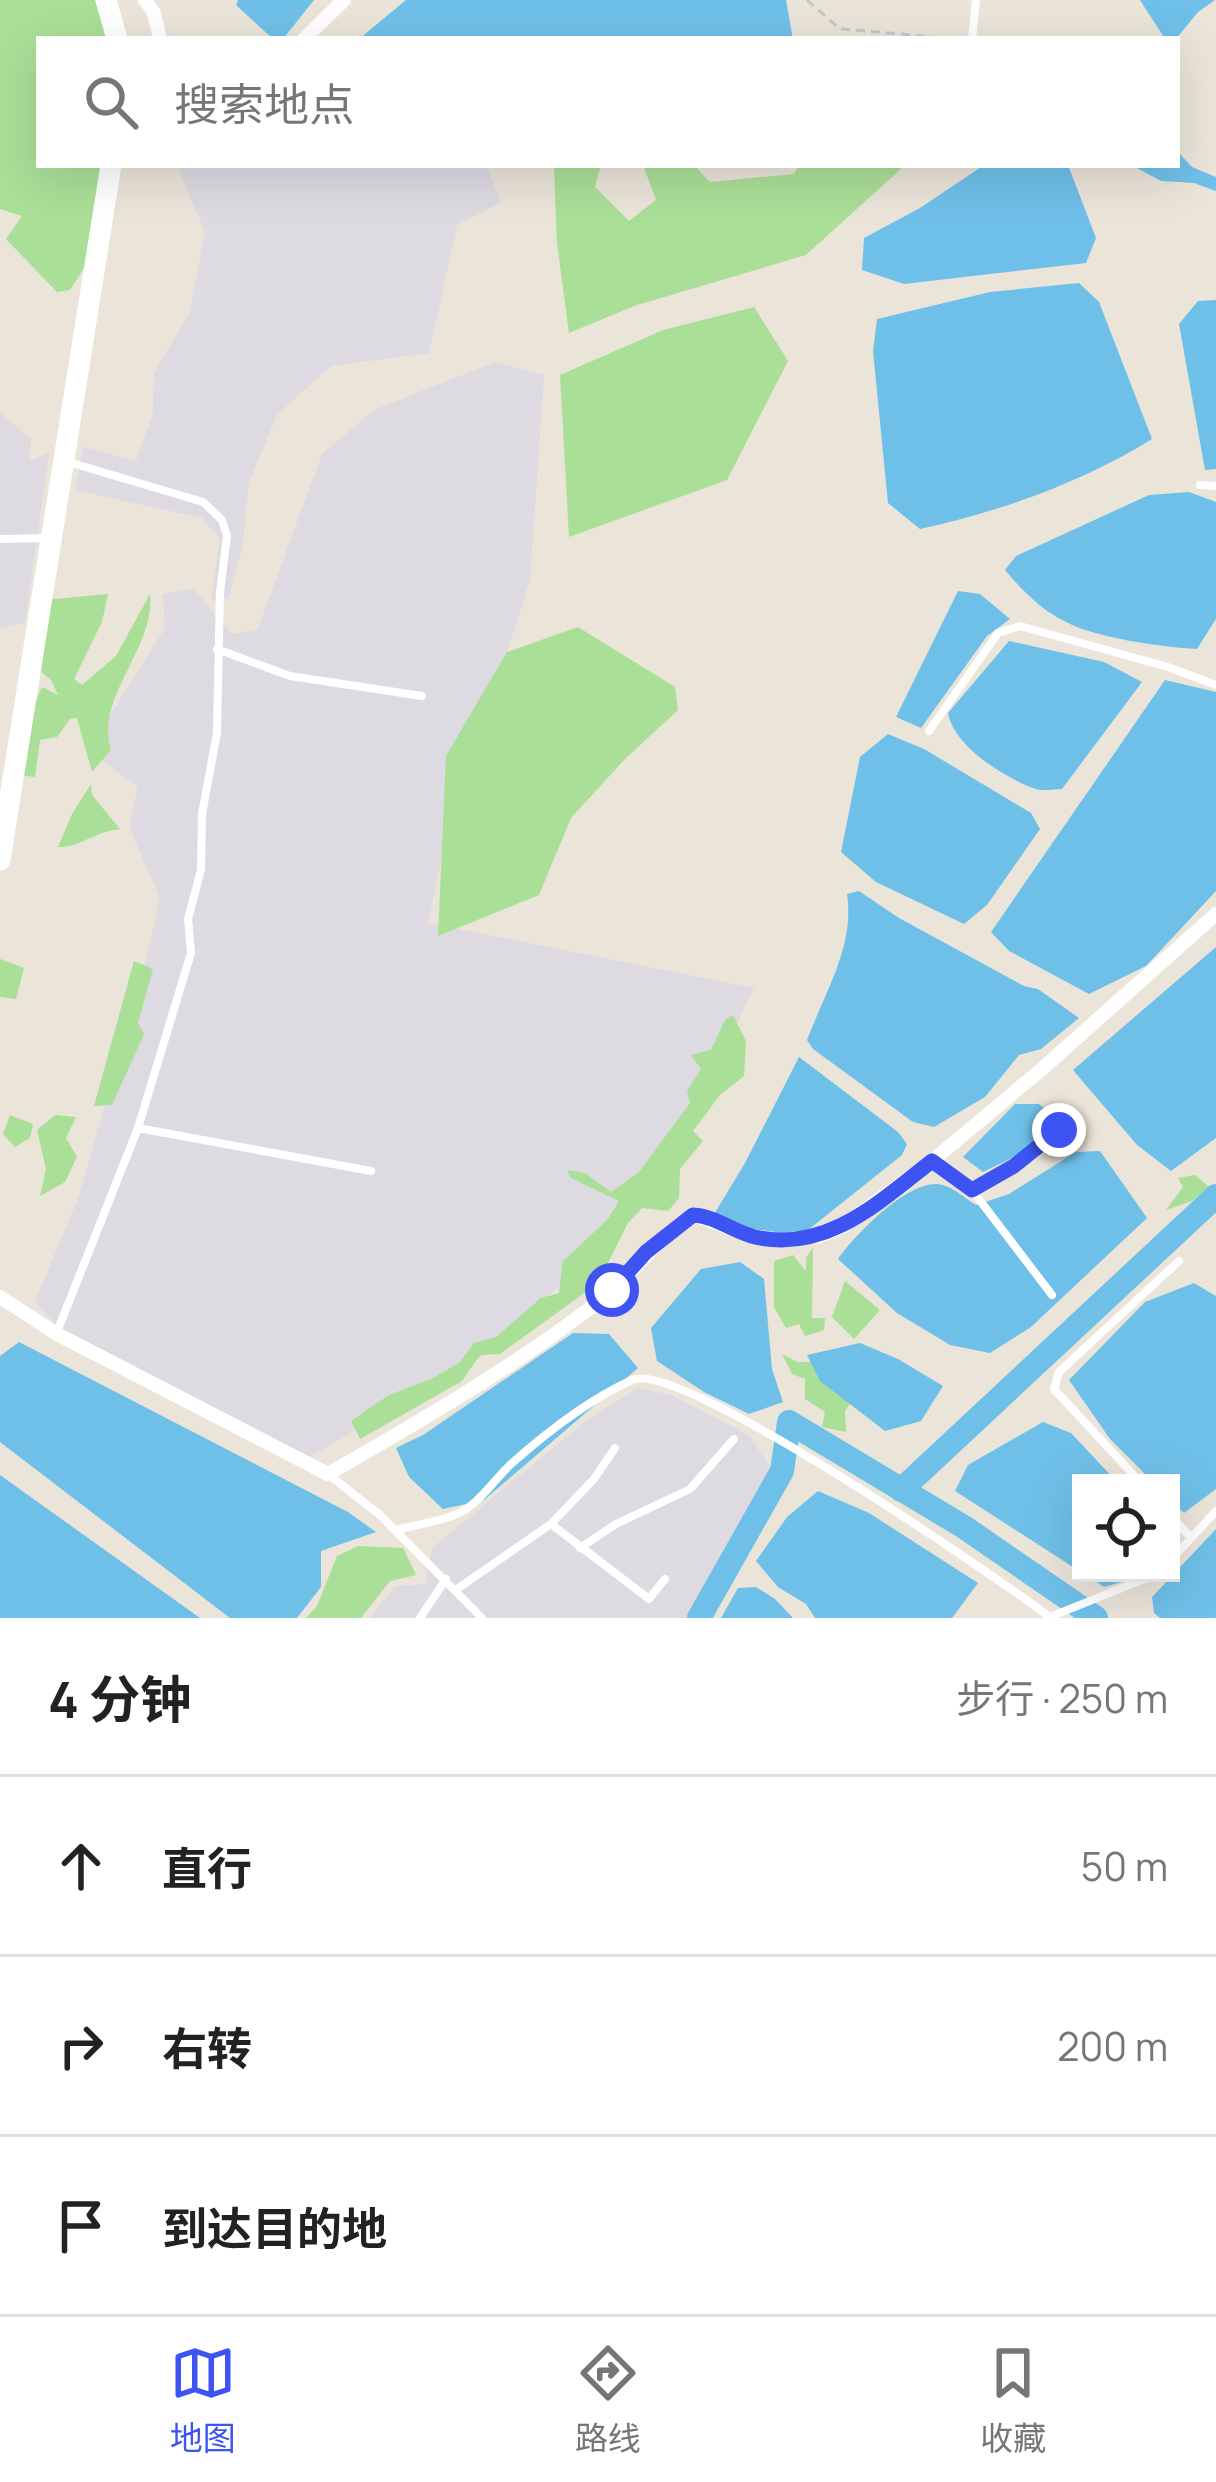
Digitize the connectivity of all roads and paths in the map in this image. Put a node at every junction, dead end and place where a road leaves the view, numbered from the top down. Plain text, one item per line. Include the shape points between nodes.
1 (106, 0) edge
2 (145, 0) edge
3 (344, 0) edge
4 (808, 0) edge
5 (976, 0) edge
6 (116, 36) edge
7 (159, 36) edge
8 (307, 36) edge
9 (928, 36) edge
10 (972, 36) edge
11 (110, 168) edge
12 (63, 460) junction
13 (1200, 485) dead end
14 (1216, 486) edge
15 (51, 538) junction
16 (0, 539) edge
17 (217, 649) junction
18 (1216, 685) edge
19 (422, 696) dead end
20 (929, 731) dead end
21 (0, 860) edge
22 (1213, 922) edge
23 (138, 1129) junction
24 (1059, 1130) dead end
25 (932, 1161) junction
26 (371, 1171) dead end
27 (972, 1190) junction
28 (1179, 1261) dead end
29 (1052, 1295) dead end
30 (0, 1297) edge
31 (57, 1334) junction
32 (734, 1439) dead end
33 (615, 1448) dead end
34 (328, 1474) junction
35 (1133, 1474) edge
36 (1216, 1511) edge
37 (551, 1524) junction
38 (1180, 1526) edge
39 (395, 1530) junction
40 (1191, 1538) junction
41 (580, 1548) junction
42 (1180, 1550) edge
43 (446, 1579) junction
44 (665, 1579) dead end
45 (1137, 1582) edge
46 (457, 1589) junction
47 (420, 1618) edge
48 (482, 1618) edge
49 (1051, 1618) edge

1 - 6 main road
2 - 7 street
3 - 8 street
4 - 9 path via 840,28
5 - 10 lane
11 - 12 main road
12 - 15 main road
12 - 17 lane via 214,510 227,536
13 - 14 lane
15 - 16 lane
15 - 21 main road
17 - 19 lane via 290,676
17 - 23 lane via 217,733 188,919 190,953
18 - 20 lane via 1020,626 998,633
22 - 25 street
23 - 26 lane
23 - 31 lane
24 - 27 lane
25 - 27 lane
25 - 34 street via 866,1213 820,1236 752,1236 693,1215 585,1313
27 - 29 lane
28 - 35 lane via 1060,1372 1054,1389
30 - 31 street
31 - 34 street
32 - 41 lane via 690,1489
33 - 37 lane
34 - 39 lane
36 - 40 lane
37 - 41 lane
37 - 46 lane
38 - 40 lane
39 - 43 lane
39 - 49 lane via 461,1513 588,1404 638,1377 664,1380 904,1515
40 - 42 lane
41 - 44 lane via 650,1599
43 - 46 lane
43 - 47 lane
45 - 49 lane
46 - 48 lane

